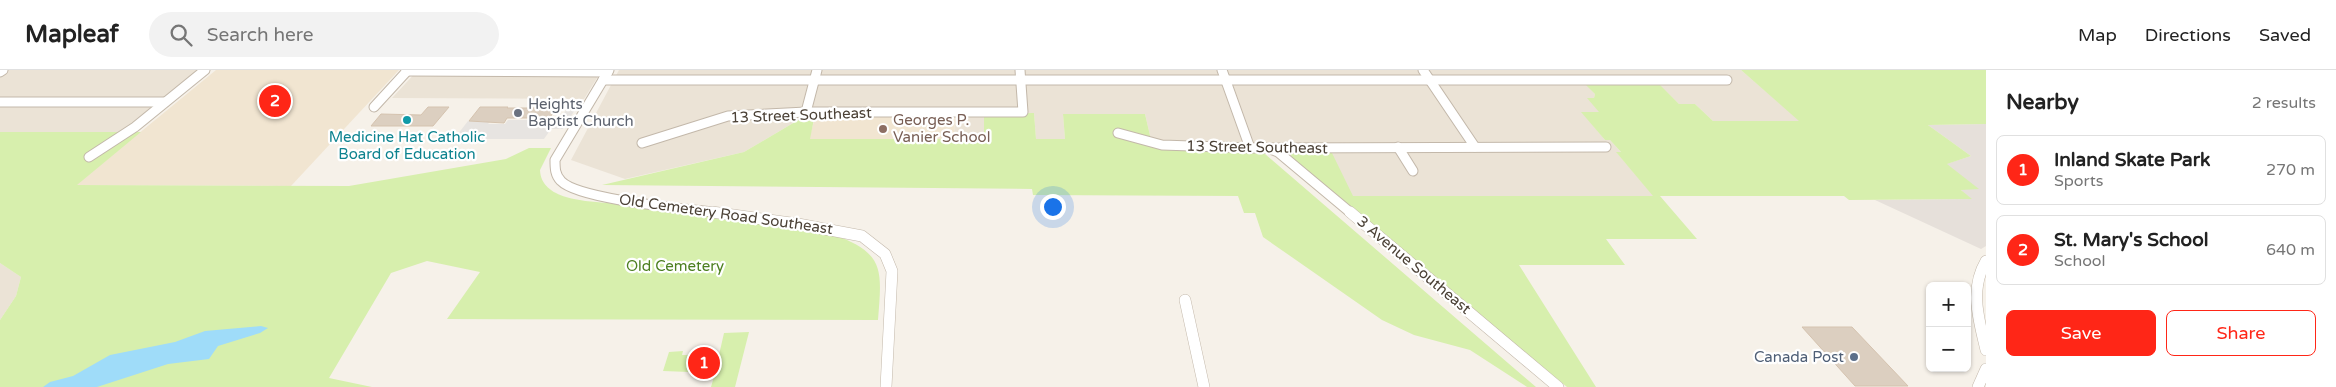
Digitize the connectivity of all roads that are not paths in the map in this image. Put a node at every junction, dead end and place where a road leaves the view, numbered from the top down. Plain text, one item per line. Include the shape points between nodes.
1 (3, 70) edge
2 (205, 70) edge
3 (817, 70) edge
4 (1020, 70) edge
5 (1222, 70) edge
6 (1424, 70) edge
7 (1716, 70) edge
8 (407, 71) edge
9 (609, 71) edge
10 (0, 72) edge
11 (603, 80) junction
12 (814, 80) junction
13 (1430, 80) junction
14 (1021, 81) junction
15 (1226, 81) junction
16 (0, 102) edge
17 (165, 102) junction
18 (374, 107) dead end
19 (806, 112) junction
20 (1118, 133) dead end
21 (642, 143) dead end
22 (1398, 147) junction
23 (1475, 147) junction
24 (1606, 147) dead end
25 (1250, 148) junction
26 (1267, 148) junction
27 (89, 157) dead end
28 (1413, 171) dead end
29 (1986, 261) edge
30 (1185, 300) dead end
31 (1986, 350) edge
32 (1986, 369) edge
33 (886, 387) edge
34 (1204, 387) edge
35 (1558, 387) edge
36 (1978, 387) edge

1 - 10 street
2 - 17 street
3 - 12 street
4 - 14 street
5 - 15 street
6 - 13 street
7 - 13 street via 1727,80
8 - 9 street
8 - 18 street
9 - 11 street
11 - 12 street
11 - 33 street, Old Cemetery Road Southeast via 555,160 557,178 581,192 840,230 862,236 889,262 892,287
12 - 14 street
12 - 19 street
13 - 15 street
13 - 23 street
14 - 15 street
14 - 19 street, 13 Street Southeast via 1023,112
15 - 25 street
16 - 17 street
17 - 27 street
19 - 21 street, 13 Street Southeast via 728,116
20 - 25 street, 13 Street Southeast via 1162,145
22 - 23 street, 13 Street Southeast
22 - 26 street, 13 Street Southeast
22 - 28 street
23 - 24 street, 13 Street Southeast
25 - 26 street, 13 Street Southeast
26 - 35 street, 3 Avenue Southeast via 1278,152
29 - 31 street via 1975,283
30 - 34 street
32 - 36 street

